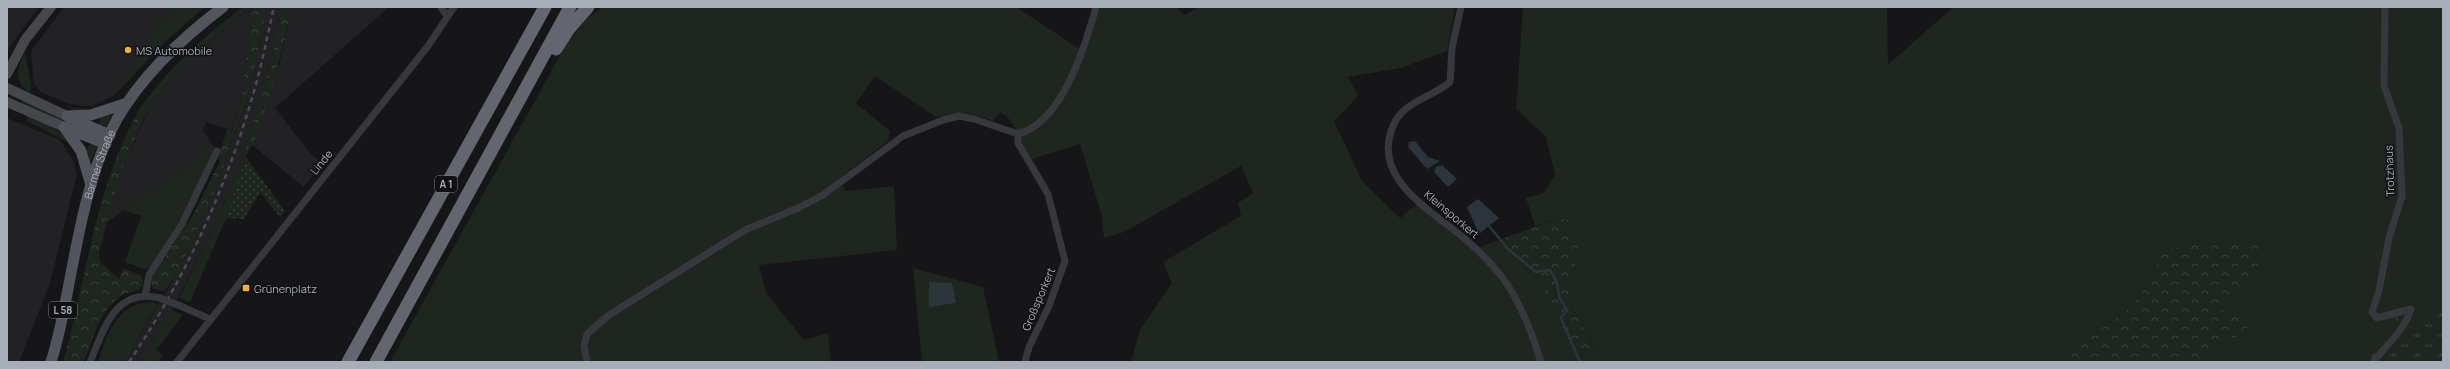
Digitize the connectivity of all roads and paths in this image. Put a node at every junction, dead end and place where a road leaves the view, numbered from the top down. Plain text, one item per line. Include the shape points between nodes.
1 (51, 7) edge
2 (224, 7) edge
3 (441, 7) edge
4 (454, 7) edge
5 (545, 7) edge
6 (570, 7) edge
7 (588, 7) edge
8 (1096, 7) edge
9 (1461, 7) edge
10 (2384, 7) edge
11 (447, 16) junction
12 (7, 74) edge
13 (528, 85) junction
14 (7, 88) edge
15 (7, 102) edge
16 (127, 103) junction
17 (65, 121) junction
18 (1018, 134) junction
19 (108, 140) junction
20 (217, 150) dead end
21 (92, 185) junction
22 (145, 296) junction
23 (210, 319) junction
24 (51, 362) edge
25 (90, 362) edge
26 (177, 362) edge
27 (348, 362) edge
28 (376, 362) edge
29 (587, 362) edge
30 (1025, 362) edge
31 (1541, 362) edge
32 (2373, 362) edge

1 - 12 main road via 24,40
2 - 16 main road, Barmer Straße / L 58 via 162,59
3 - 11 street
4 - 11 street, Linde
5 - 27 highway, A 1
6 - 13 highway, A 1
7 - 13 highway
8 - 18 street via 1086,43 1054,108 1035,126
9 - 31 street, Kleinsporkert via 1452,48 1450,82 1438,92 1401,113 1391,135 1389,163 1401,184 1439,221 1475,248 1502,277 1529,325
10 - 32 street, Trotzhaus via 2384,86 2399,128 2402,196 2372,312 2374,317 2381,318 2411,309 2409,318
11 - 23 street, Linde via 428,46
13 - 28 highway, A 1
14 - 17 main road
15 - 17 main road
16 - 17 main road
16 - 19 main road, Barmer Straße / L 58
17 - 19 main road
17 - 21 main road via 81,151
18 - 29 street via 959,116 903,136 894,145 823,194 798,208 745,230 609,315 587,334 584,346
18 - 30 street, Großsporkert via 1018,143 1039,174 1048,194 1065,261
19 - 21 main road, Barmer Straße / L 58
20 - 22 street via 182,224 149,275
21 - 24 main road, Barmer Straße / L 58
22 - 23 street, bridge via 160,298
22 - 25 street via 130,299 112,314
23 - 26 street, Linde

